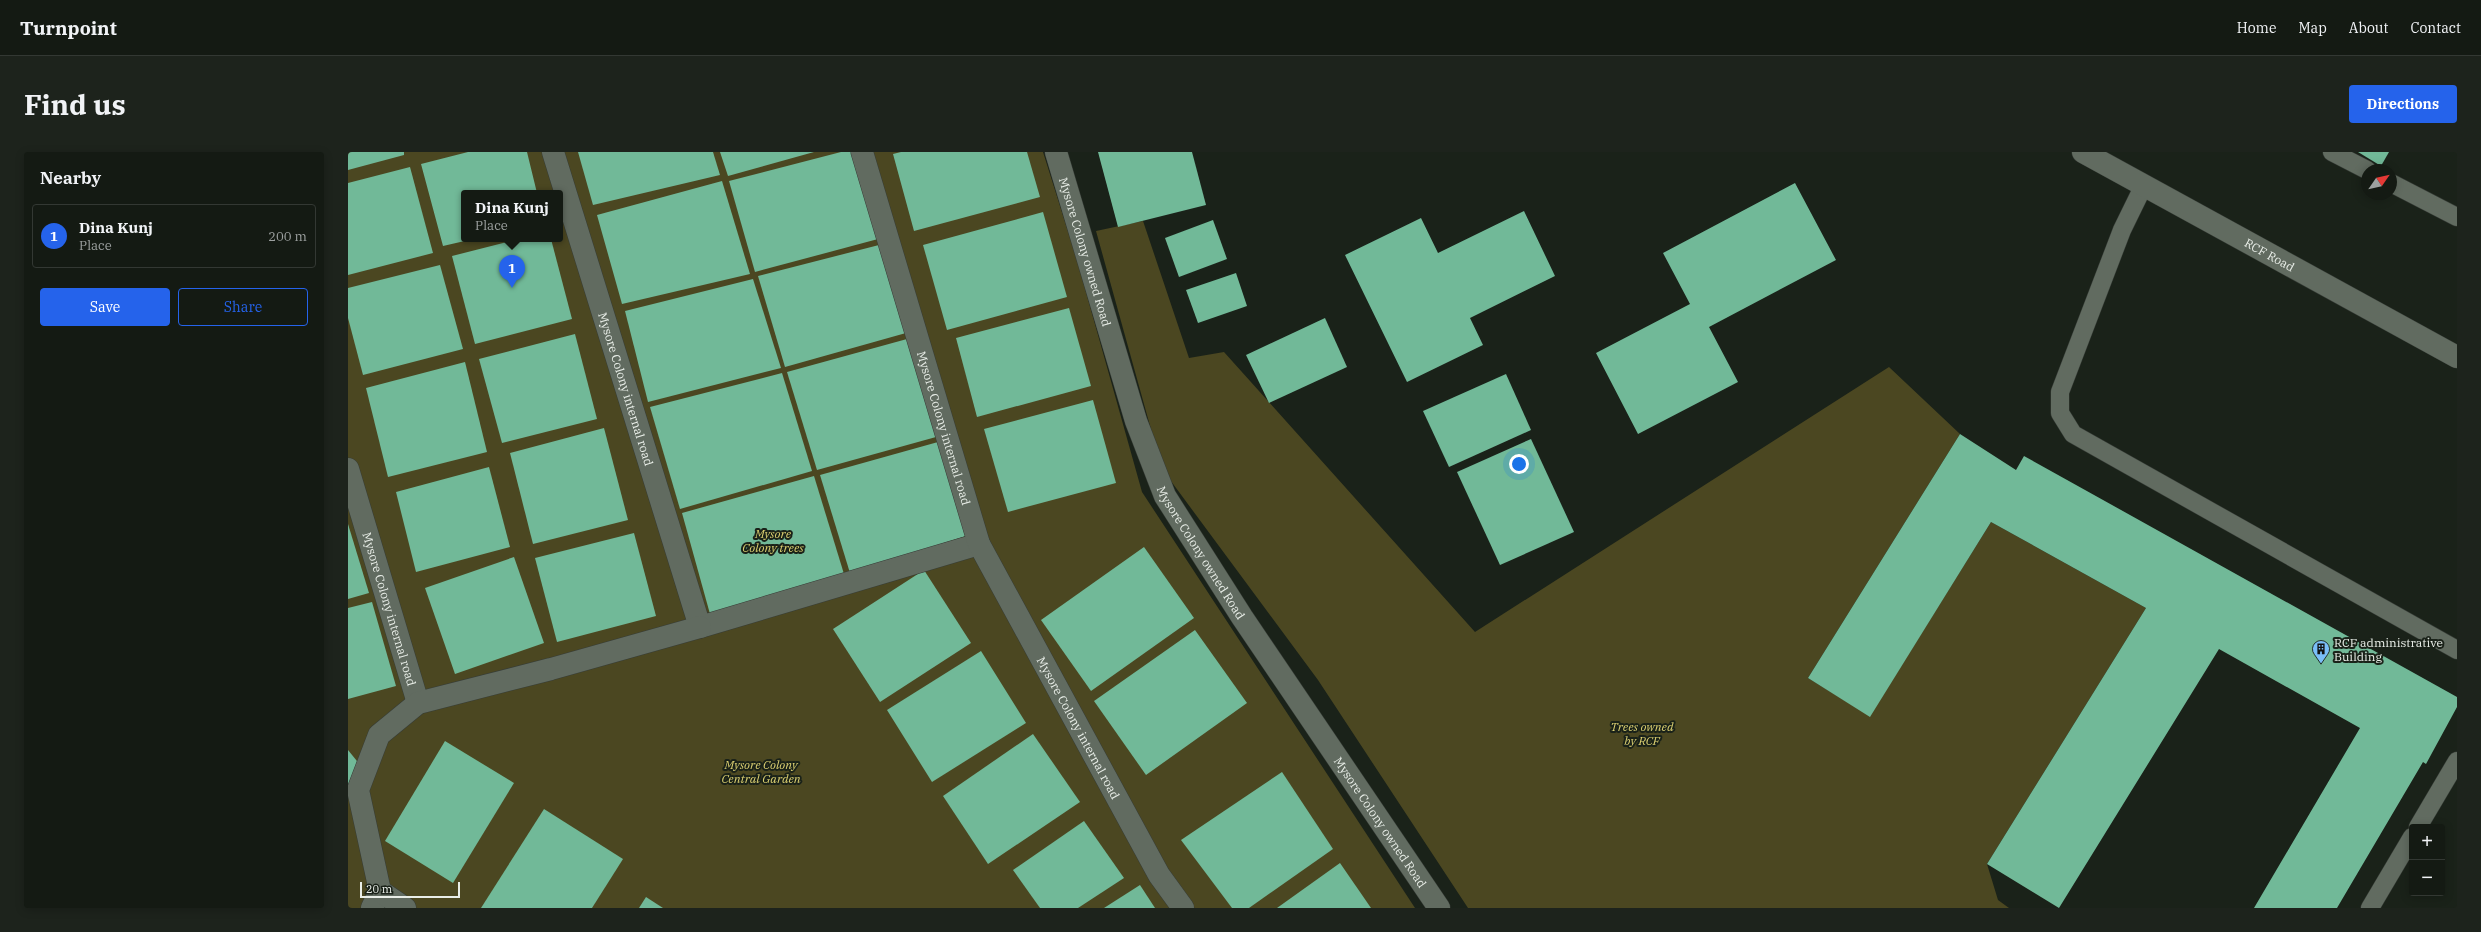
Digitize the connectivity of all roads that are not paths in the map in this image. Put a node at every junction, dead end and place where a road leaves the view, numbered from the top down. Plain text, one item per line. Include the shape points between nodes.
1 (553, 152) edge
2 (862, 152) edge
3 (1056, 152) edge
4 (2083, 152) edge
5 (2332, 152) edge
6 (2361, 167) edge
7 (2144, 185) junction
8 (2397, 186) edge
9 (2457, 217) edge
10 (2457, 357) edge
11 (348, 469) edge
12 (979, 544) junction
13 (700, 627) junction
14 (2457, 650) edge
15 (418, 703) junction
16 (2457, 761) edge
17 (2420, 824) edge
18 (2409, 842) edge
19 (376, 899) edge
20 (405, 908) edge
21 (1183, 908) edge
22 (1439, 908) edge
23 (2370, 908) edge

1 - 13 street, Mysore Colony internal road
2 - 12 street, Mysore Colony internal road
3 - 22 street, Mysore Colony owned Road via 1136,421 1165,496 1242,617
4 - 7 street, RCF Road
5 - 6 lane
7 - 10 street, RCF Road
7 - 14 lane via 2122,230 2060,392 2060,414 2073,434
8 - 9 lane
11 - 15 street, Mysore Colony internal road
12 - 13 street, Mysore Colony internal road
12 - 21 street, Mysore Colony internal road via 1159,875
13 - 15 street, Mysore Colony internal road
15 - 19 street, Mysore Colony internal road via 379,735 358,790
16 - 17 lane
18 - 23 lane
19 - 20 street, Mysore Colony internal road

